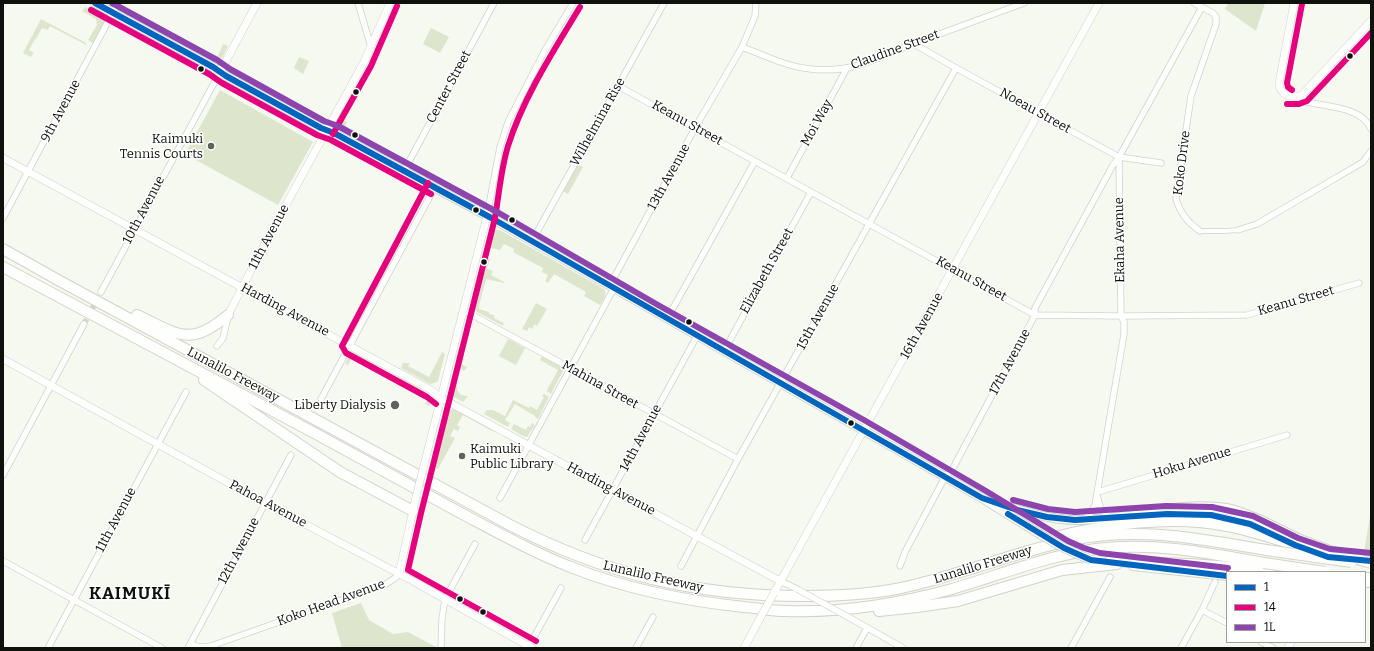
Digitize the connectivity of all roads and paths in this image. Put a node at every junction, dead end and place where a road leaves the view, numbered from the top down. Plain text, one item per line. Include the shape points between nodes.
1 (95, 3) edge
2 (118, 3) edge
3 (257, 3) edge
4 (358, 3) edge
5 (390, 3) edge
6 (494, 3) edge
7 (573, 3) edge
8 (664, 3) edge
9 (756, 3) edge
10 (1024, 3) edge
11 (1100, 3) edge
12 (1194, 3) edge
13 (1294, 3) edge
14 (1202, 7) junction
15 (113, 13) junction
16 (1371, 21) edge
17 (914, 44) junction
18 (371, 47) junction
19 (742, 47) junction
20 (847, 68) junction
21 (956, 68) junction
22 (220, 72) junction
23 (618, 86) junction
24 (1302, 95) junction
25 (1039, 113) junction
26 (695, 128) junction
27 (1371, 129) edge
28 (326, 130) junction
29 (1371, 151) edge
30 (3, 158) edge
31 (1119, 158) junction
32 (754, 160) junction
33 (1161, 162) dead end
34 (404, 171) junction
35 (29, 172) junction
36 (786, 178) junction
37 (435, 187) junction
38 (811, 192) junction
39 (487, 216) junction
40 (3, 218) edge
41 (870, 224) junction
42 (134, 229) junction
43 (1238, 230) joint
44 (1200, 231) joint
45 (532, 241) junction
46 (3, 248) edge
47 (3, 267) edge
48 (953, 269) junction
49 (1359, 283) dead end
50 (242, 287) junction
51 (612, 287) junction
52 (101, 292) tunnel mouth
53 (463, 310) junction
54 (228, 315) junction
55 (1035, 315) junction
56 (1122, 316) junction
57 (667, 319) junction
58 (84, 324) tunnel mouth
59 (698, 336) junction
60 (217, 346) dead end
61 (350, 346) junction
62 (724, 351) junction
63 (166, 354) junction
64 (3, 359) edge
65 (570, 368) junction
66 (781, 383) junction
67 (50, 386) junction
68 (186, 392) dead end
69 (441, 398) junction
70 (321, 399) dead end
71 (654, 414) junction
72 (864, 430) junction
73 (1287, 435) dead end
74 (157, 444) junction
75 (529, 445) junction
76 (291, 455) dead end
77 (738, 459) junction
78 (3, 475) edge
79 (945, 477) junction
80 (613, 491) junction
81 (1098, 492) junction
82 (500, 498) dead end
83 (982, 498) junction
84 (265, 503) junction
85 (412, 511) junction
86 (1135, 515) junction
87 (1111, 518) junction
88 (1083, 520) junction
89 (697, 536) junction
90 (585, 540) dead end
91 (475, 544) dead end
92 (1294, 545) junction
93 (1326, 556) junction
94 (3, 561) edge
95 (1095, 561) junction
96 (1371, 563) edge
97 (1117, 564) junction
98 (987, 565) junction
99 (681, 566) dead end
100 (900, 566) dead end
101 (1262, 566) junction
102 (1291, 571) edge
103 (1314, 571) edge
104 (1324, 571) edge
105 (399, 574) junction
106 (1226, 576) edge
107 (1110, 577) dead end
108 (780, 581) junction
109 (1215, 582) dead end
110 (561, 588) dead end
111 (74, 599) junction
112 (445, 599) junction
113 (1202, 610) junction
114 (782, 611) junction
115 (653, 617) dead end
116 (1226, 622) edge
117 (867, 628) junction
118 (1264, 643) edge
119 (189, 646) edge
120 (530, 647) edge
121 (48, 648) edge
122 (162, 648) edge
123 (441, 648) edge
124 (636, 648) edge
125 (744, 648) edge
126 (856, 648) edge
127 (903, 648) edge
128 (1071, 648) edge
129 (1181, 648) edge
130 (1273, 648) edge

1 - 15 main road
2 - 15 street, 9th Avenue
3 - 22 street, 10th Avenue
4 - 18 street
5 - 18 street, 11th Avenue
6 - 34 street, Center Street
7 - 39 street, Koko Head Avenue via 508,122 500,146
8 - 23 street, Wilhelmina Rise
9 - 19 street, 13th Avenue via 755,16
10 - 17 street, Claudine Street
11 - 25 street, 16th Avenue
12 - 14 street
13 - 24 street via 1279,83 1281,91 1287,96
14 - 31 street, Ekaha Avenue
14 - 44 street, Koko Drive via 1213,13 1216,24 1191,96 1176,199 1185,218
15 - 22 main road
15 - 35 street, 9th Avenue
16 - 24 street
17 - 20 street, Claudine Street via 859,66
17 - 21 street, Noeau Street
18 - 28 street, 11th Avenue
19 - 20 street, Claudine Street via 804,68
19 - 26 street, 13th Avenue
20 - 36 street, Moi Way
21 - 25 street, Noeau Street
21 - 41 street, 15th Avenue
22 - 28 main road
22 - 42 street, 10th Avenue
23 - 26 street, Keanu Street
23 - 45 street, Wilhelmina Rise
24 - 27 street via 1307,102 1360,115
25 - 31 street, Noeau Street
25 - 48 street, 16th Avenue
26 - 32 street, Keanu Street
26 - 51 street, 13th Avenue
28 - 34 main road
28 - 50 street, 11th Avenue
29 - 43 street, Koko Drive via 1363,162 1338,177 1257,224
30 - 35 street, Harding Avenue
31 - 33 street, Noeau Street
31 - 55 street, 17th Avenue via 1035,308
31 - 56 street, Ekaha Avenue
32 - 36 street, Keanu Street
32 - 57 street
34 - 37 main road
35 - 40 street, 9th Avenue
35 - 42 street, Harding Avenue
36 - 38 street, Keanu Street
37 - 39 main road
37 - 61 street
38 - 41 street, Keanu Street
38 - 62 street, Elizabeth Street
39 - 45 main road
39 - 53 street, Koko Head Avenue
41 - 48 street, Keanu Street
41 - 66 street, 15th Avenue
42 - 50 street, Harding Avenue
42 - 52 street, 10th Avenue
43 - 44 street, Koko Drive
45 - 51 main road
46 - 54 highway via 178,334 203,333
46 - 98 highway, Lunalilo Freeway via 510,525 561,550 598,564 705,590 782,596 860,595 932,581
47 - 63 highway, Lunalilo Freeway
48 - 55 street, Keanu Street
48 - 72 street, 16th Avenue
49 - 56 street, Keanu Street via 1247,315
50 - 54 street, 11th Avenue
50 - 61 street, Harding Avenue
51 - 57 main road
51 - 65 street, 13th Avenue
53 - 65 street, Mahina Street
53 - 69 street, Koko Head Avenue
54 - 60 street, 11th Avenue via 223,338
55 - 56 street, Keanu Street
55 - 79 street, 17th Avenue via 953,468
56 - 81 street, Ekaha Avenue via 1124,334
57 - 59 main road
58 - 67 street
59 - 62 main road
59 - 71 street, 14th Avenue
61 - 69 street, Harding Avenue
61 - 70 street
62 - 66 main road
63 - 85 highway via 340,472
63 - 114 highway, Lunalilo Freeway via 514,542 572,568 623,585 686,599
64 - 67 street, Pahoa Avenue
65 - 71 street, Mahina Street
65 - 75 street, 13th Avenue
66 - 72 main road
66 - 77 street, 15th Avenue
67 - 74 street, Pahoa Avenue
67 - 78 street
68 - 74 street, 11th Avenue
69 - 75 street, Harding Avenue
69 - 85 street, Koko Head Avenue, bridge
71 - 77 street, Mahina Street
71 - 80 street, 14th Avenue
72 - 79 main road
72 - 108 street, 16th Avenue
73 - 81 street, Hoku Avenue
74 - 84 street, Pahoa Avenue
74 - 111 street, 11th Avenue
75 - 80 street, Harding Avenue
75 - 82 street, 13th Avenue
76 - 84 street, 12th Avenue
77 - 89 street, 15th Avenue
79 - 83 main road
79 - 100 street, 17th Avenue
80 - 89 street, Harding Avenue
80 - 90 street, 14th Avenue
81 - 87 street, Ekaha Avenue via 1099,506
81 - 88 street, Ekaha Avenue via 1095,505
83 - 88 main road via 1047,517
83 - 95 main road, bridge via 1064,548
84 - 105 street, Pahoa Avenue
84 - 119 street, 12th Avenue
85 - 105 street, Koko Head Avenue
86 - 87 main road
86 - 92 main road via 1179,513 1228,518 1250,524
86 - 96 highway, bridge via 1208,508 1234,511 1300,540
87 - 88 main road
89 - 99 street, 15th Avenue
89 - 108 street, Harding Avenue
91 - 112 street
92 - 93 main road
92 - 98 highway via 1226,526 1183,521 1145,522 1073,532 1039,541
93 - 96 main road
93 - 104 street
94 - 111 street
95 - 97 main road
95 - 101 highway
96 - 98 highway, Lunalilo Freeway, bridge via 1266,550 1186,536 1150,534 1080,538
97 - 106 main road
97 - 114 highway via 1062,570 958,601 917,607 853,612
101 - 102 highway
101 - 103 highway, Lunalilo Freeway, bridge
101 - 114 highway, Lunalilo Freeway via 1185,549 1150,546 1113,547 1060,556 899,602 843,609
105 - 112 street, Pahoa Avenue
105 - 119 street, Koko Head Avenue via 386,584 211,646
107 - 128 street
108 - 117 street, Harding Avenue, bridge
108 - 125 street, 16th Avenue, bridge
109 - 113 street
110 - 120 street
111 - 121 street, 11th Avenue
111 - 122 street
112 - 120 street, Pahoa Avenue
112 - 123 street
113 - 116 street
113 - 129 street
115 - 124 street
117 - 126 street
117 - 127 street, Harding Avenue
118 - 130 street

